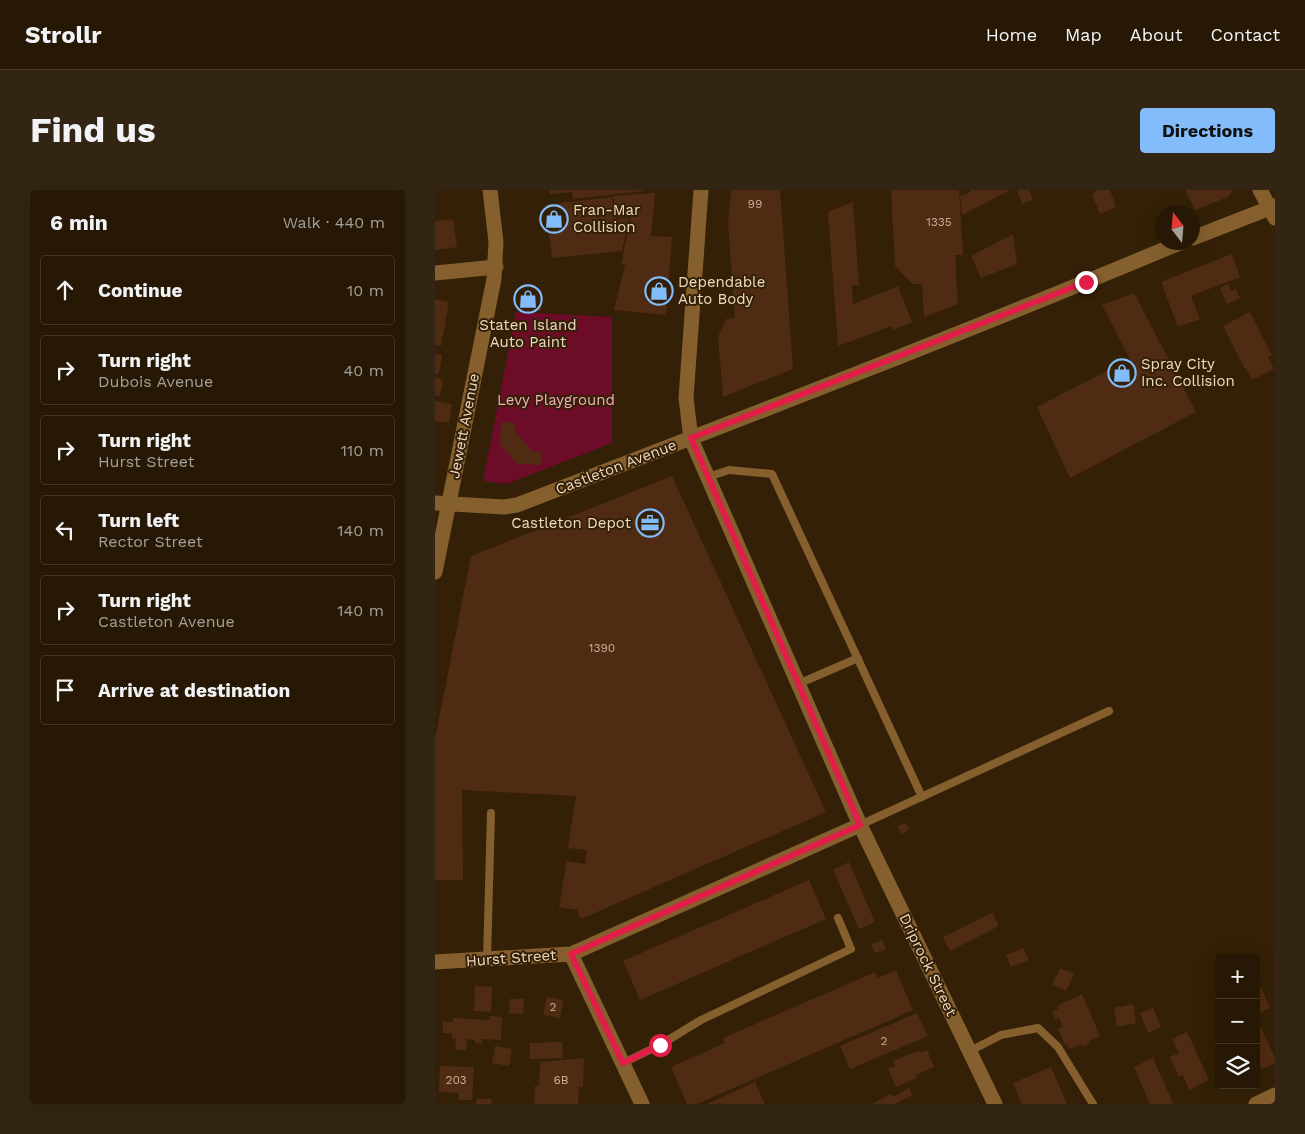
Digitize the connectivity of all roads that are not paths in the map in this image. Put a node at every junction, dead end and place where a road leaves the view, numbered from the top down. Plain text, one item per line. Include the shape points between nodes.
1 (490, 190) edge
2 (701, 190) edge
3 (1260, 190) edge
4 (1273, 211) edge
5 (1200, 236) edge
6 (1163, 250) edge
7 (496, 268) junction
8 (435, 274) edge
9 (691, 438) junction
10 (708, 477) junction
11 (442, 504) edge
12 (435, 572) edge
13 (858, 658) junction
14 (799, 684) junction
15 (1109, 711) dead end
16 (922, 797) junction
17 (491, 812) dead end
18 (860, 825) junction
19 (838, 918) dead end
20 (571, 954) junction
21 (487, 959) junction
22 (435, 962) edge
23 (969, 1051) junction
24 (623, 1063) junction
25 (1275, 1096) edge
26 (642, 1104) edge
27 (995, 1104) edge
28 (1093, 1104) edge
29 (1256, 1104) edge

1 - 7 street, Jewett Avenue
2 - 9 street, Driprock Street via 686,398
3 - 4 street
4 - 5 street
6 - 9 street, Castleton Avenue
7 - 8 street
7 - 11 street, Jewett Avenue
9 - 10 street, Driprock Street
9 - 11 street, Castleton Avenue via 512,506
10 - 13 lane via 729,470 772,474
10 - 14 street, Driprock Street
11 - 12 street, Jewett Avenue
13 - 14 lane
13 - 16 lane
14 - 18 street, Driprock Street
15 - 16 lane
16 - 18 lane
17 - 21 lane
18 - 20 street, Hurst Street
18 - 23 street, Driprock Street
19 - 24 lane via 851,949 701,1020
20 - 21 street, Hurst Street
20 - 24 street
21 - 22 street, Hurst Street
23 - 27 street, Driprock Street
23 - 28 lane via 1001,1035 1038,1028 1058,1047
24 - 26 street
25 - 29 street

